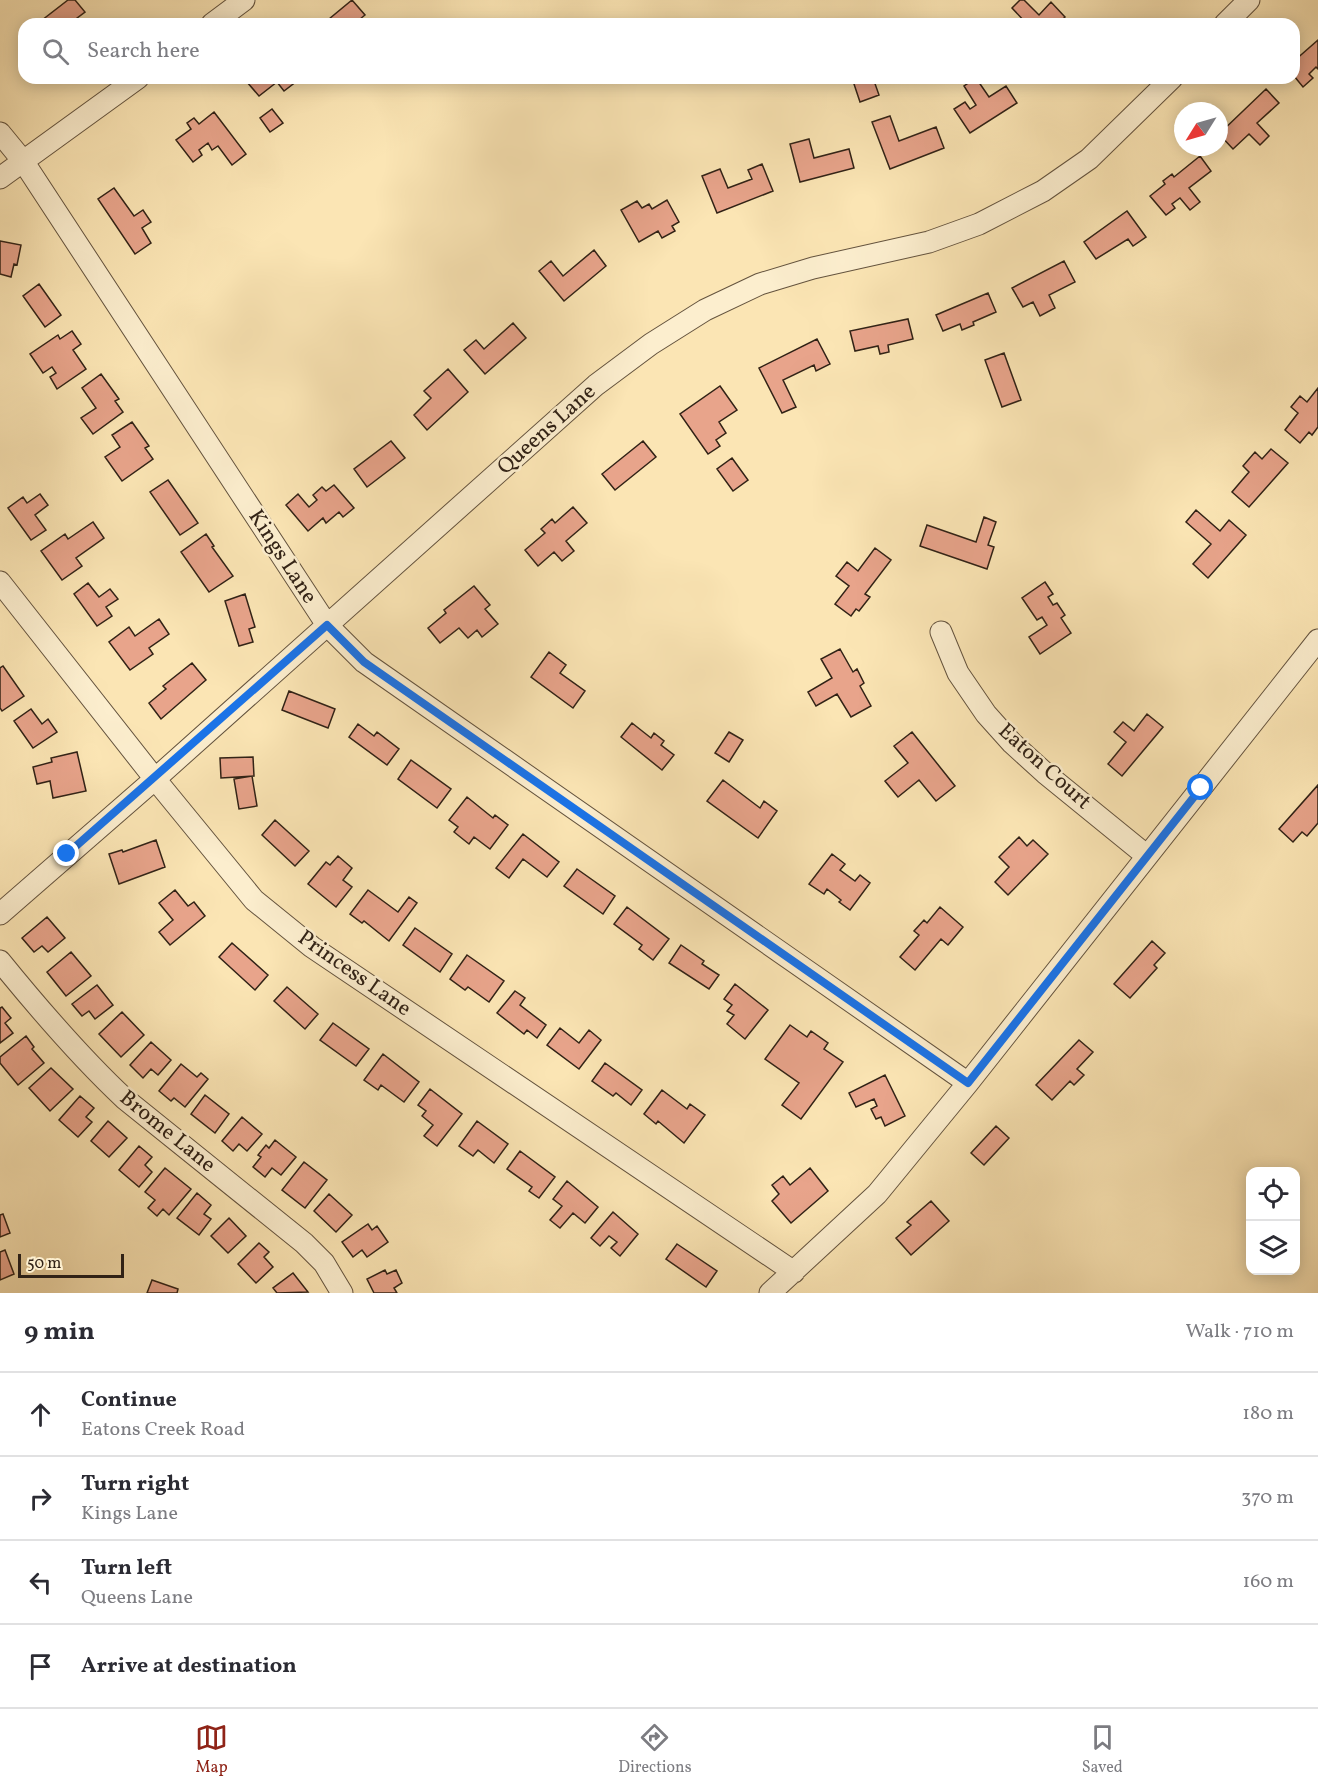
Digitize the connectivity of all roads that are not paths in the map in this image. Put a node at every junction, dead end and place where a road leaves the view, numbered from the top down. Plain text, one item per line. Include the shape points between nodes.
1 (244, 0) edge
2 (1249, 0) edge
3 (220, 18) edge
4 (1231, 18) edge
5 (130, 84) edge
6 (1166, 84) edge
7 (0, 133) edge
8 (23, 161) junction
9 (0, 178) edge
10 (0, 582) edge
11 (327, 625) junction
12 (941, 632) dead end
13 (1318, 640) edge
14 (155, 778) junction
15 (1147, 856) junction
16 (0, 914) edge
17 (0, 960) edge
18 (968, 1083) junction
19 (794, 1272) junction
20 (342, 1293) edge
21 (771, 1293) edge

1 - 3 street
2 - 4 street
5 - 8 street
6 - 11 street, Queens Lane via 1089,159 1043,191 979,224 929,242 760,284 705,310 651,344 597,385
7 - 8 street, Kings Lane
8 - 9 street
8 - 11 street, Kings Lane
10 - 14 street, Princess Lane
11 - 14 street, Queens Lane
11 - 18 street, Kings Lane via 364,662
12 - 15 street, Eaton Court via 957,673 1012,743
13 - 15 street
14 - 16 street, Queens Lane
14 - 19 street, Princess Lane via 254,900 312,947
15 - 18 street
17 - 20 street, Brome Lane via 41,1012 99,1074 304,1243 324,1263
18 - 19 street via 877,1194
19 - 21 street

